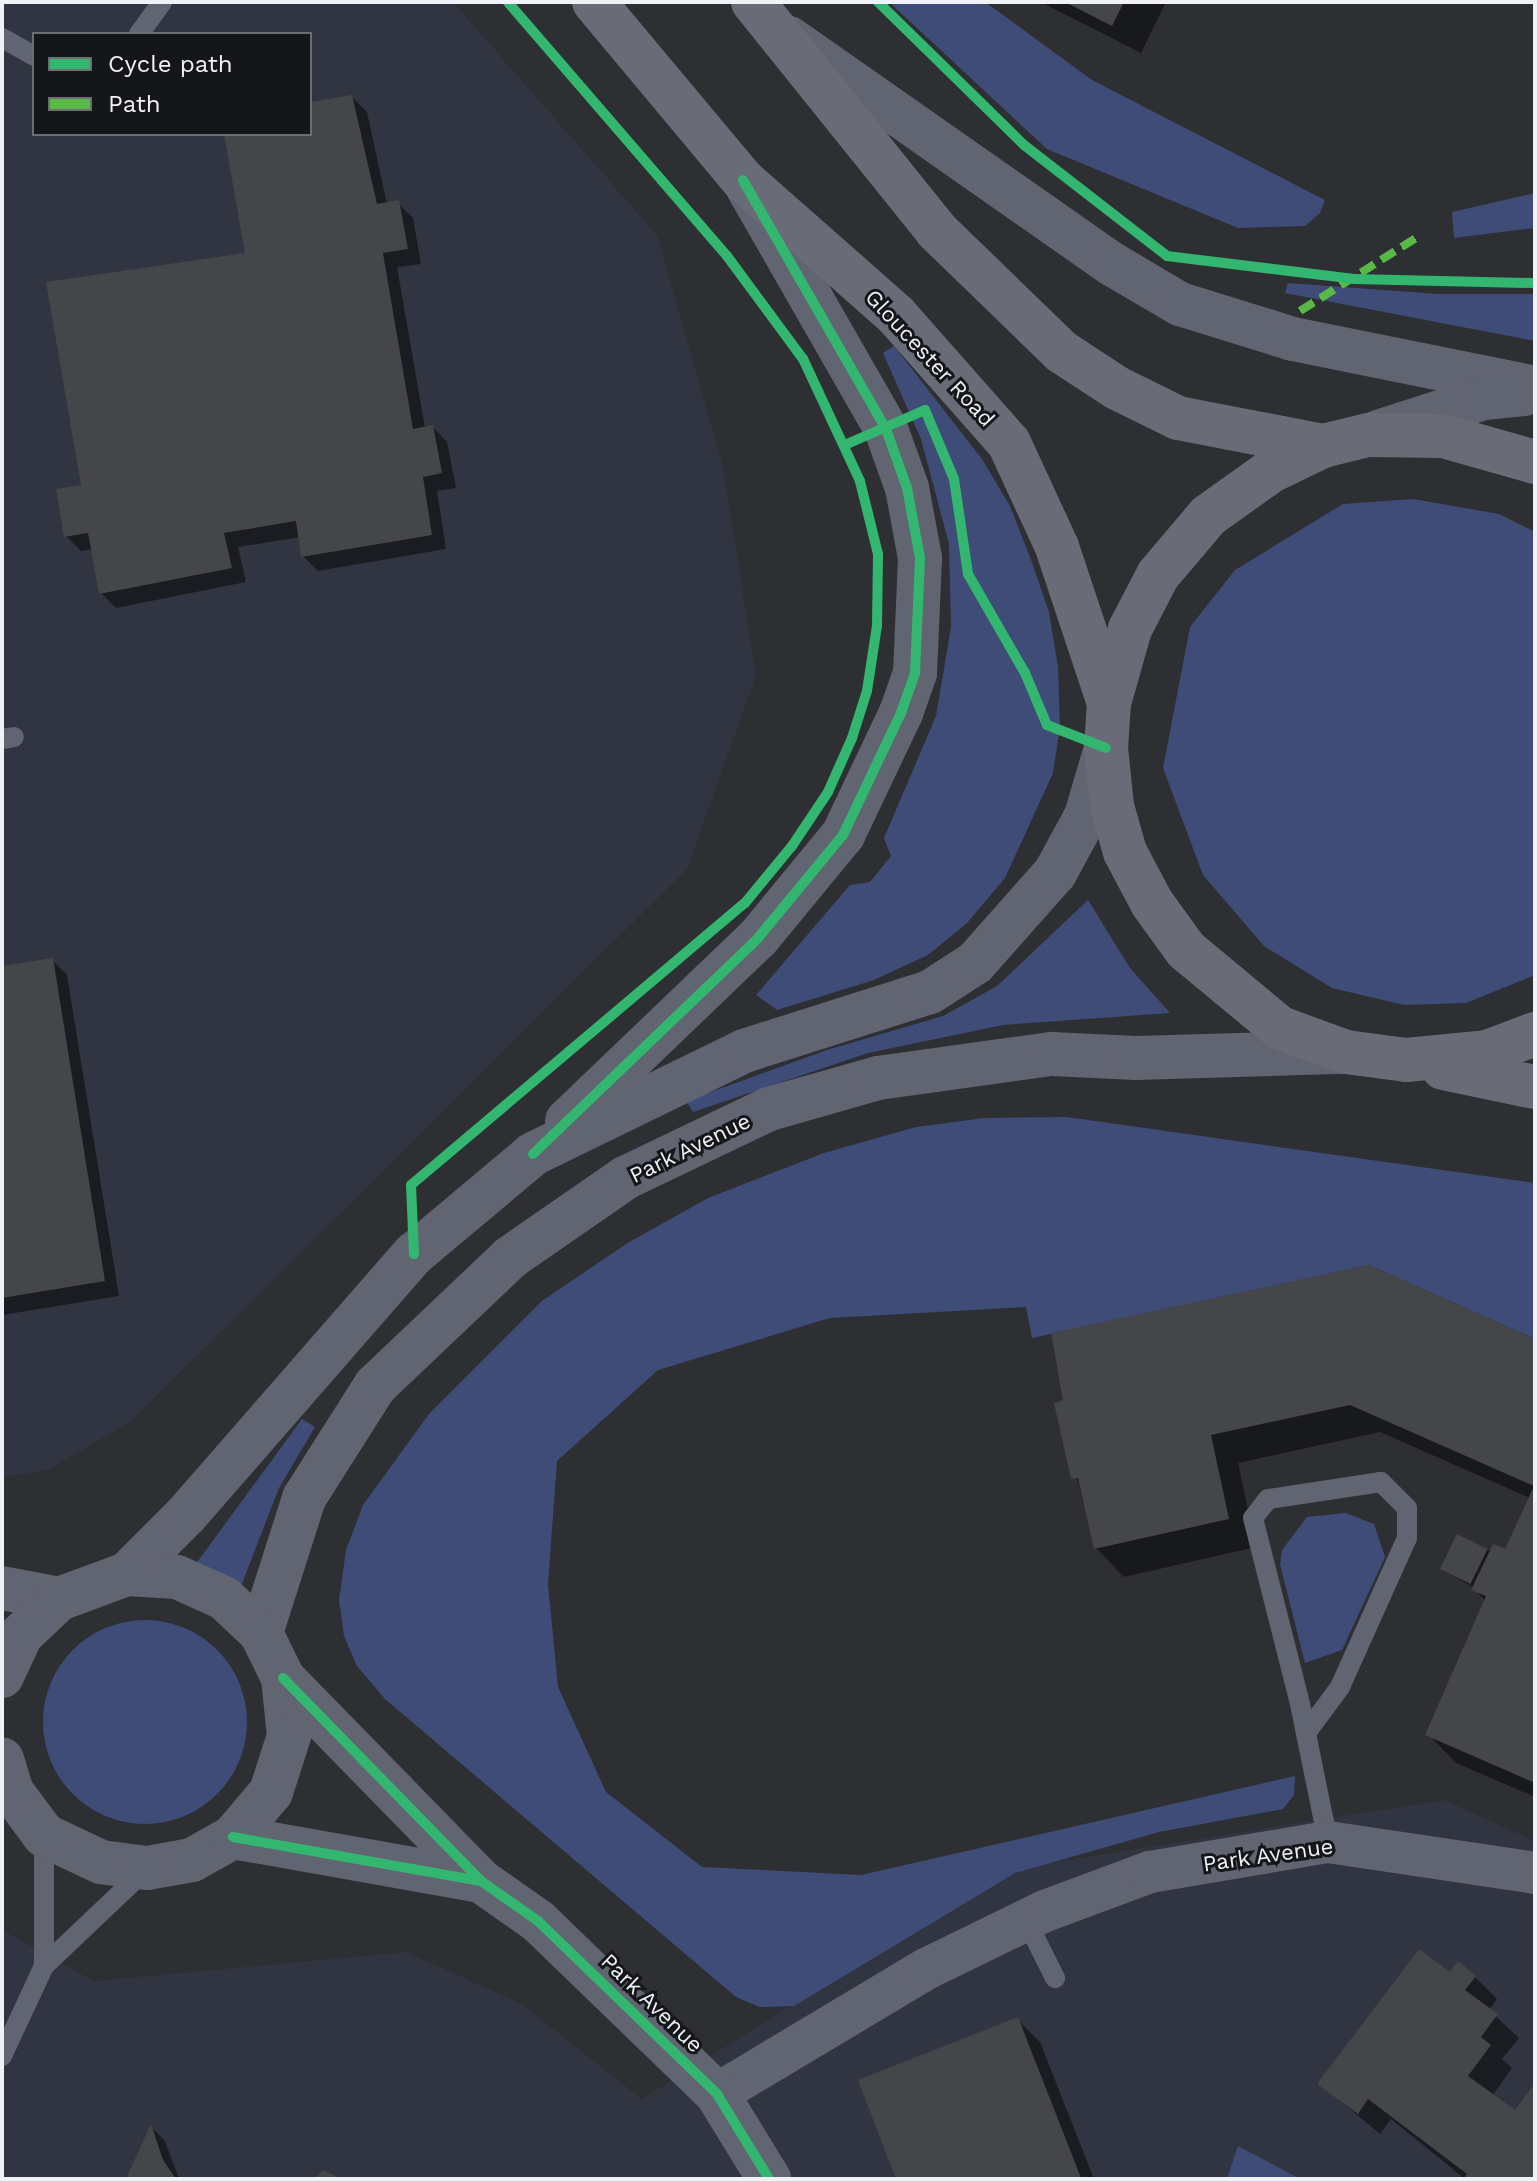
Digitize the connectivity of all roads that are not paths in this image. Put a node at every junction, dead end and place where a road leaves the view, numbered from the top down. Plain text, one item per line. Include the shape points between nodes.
1 (162, 2) edge
2 (594, 2) edge
3 (753, 2) edge
4 (140, 32) edge
5 (784, 35) junction
6 (2, 38) edge
7 (32, 55) edge
8 (743, 180) junction
9 (1535, 391) edge
10 (1368, 435) junction
11 (1323, 446) junction
12 (1535, 462) edge
13 (1109, 703) junction
14 (1106, 748) junction
15 (1535, 1034) edge
16 (1346, 1052) junction
17 (1406, 1060) junction
18 (1535, 1087) edge
19 (533, 1154) junction
20 (127, 1574) junction
21 (2, 1588) edge
22 (59, 1599) junction
23 (261, 1633) junction
24 (2, 1676) edge
25 (283, 1678) junction
26 (1306, 1733) junction
27 (2, 1760) edge
28 (44, 1835) junction
29 (233, 1837) junction
30 (1328, 1842) junction
31 (147, 1868) junction
32 (1535, 1873) edge
33 (481, 1881) junction
34 (1026, 1920) junction
35 (44, 1966) junction
36 (1055, 1978) dead end
37 (2, 2056) edge
38 (717, 2094) junction
39 (769, 2179) edge

1 - 4 lane
2 - 8 main road, Gloucester Road
3 - 5 main road
5 - 9 street via 1112,264 1180,304 1293,339
5 - 11 main road via 936,230 1062,352 1117,388 1178,418
6 - 7 lane
8 - 13 main road, Gloucester Road via 896,315 1009,443 1057,547
8 - 19 street via 886,429 907,488 920,558 915,673 843,835 758,938
9 - 10 street via 1484,398
10 - 11 main road
10 - 12 main road via 1443,436
11 - 13 main road via 1271,471 1208,516 1158,575 1130,629
13 - 14 main road
14 - 16 main road via 1112,806 1125,852 1152,903 1186,950 1280,1028
14 - 19 street via 1086,816 1055,873 975,963 930,992 744,1051
15 - 17 main road via 1487,1052
16 - 17 main road
16 - 23 street, Park Avenue via 1136,1058 1052,1054 878,1078 769,1109 625,1178 511,1257 375,1386 304,1498
17 - 18 main road
19 - 20 street via 414,1254 186,1515
20 - 22 street
20 - 23 street via 177,1577 224,1598
21 - 22 street
22 - 24 street via 21,1635
23 - 25 street
25 - 29 street via 289,1736 271,1792
25 - 33 street, Park Avenue
26 - 26 lane via 1253,1518 1268,1499 1381,1482 1407,1508 1407,1538 1340,1687
26 - 30 lane
27 - 28 street via 12,1792
28 - 31 street via 101,1862
28 - 35 lane
29 - 31 street via 192,1860
29 - 33 street, Park Avenue
30 - 32 street, Park Avenue
30 - 34 street, Park Avenue via 1150,1872
31 - 35 lane
33 - 38 street, Park Avenue via 538,1921
34 - 36 lane
34 - 38 street, Park Avenue via 926,1969
35 - 37 lane
38 - 39 street, Park Avenue

